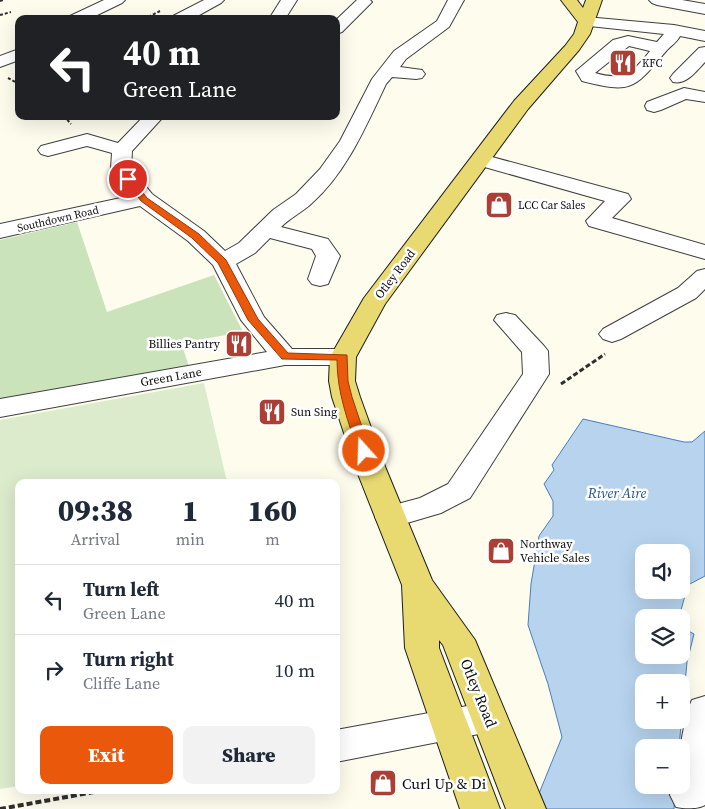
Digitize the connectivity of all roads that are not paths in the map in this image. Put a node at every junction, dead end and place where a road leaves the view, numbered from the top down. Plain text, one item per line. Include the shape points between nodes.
1 (117, 0) edge
2 (216, 0) edge
3 (289, 0) edge
4 (456, 0) edge
5 (569, 0) edge
6 (594, 0) edge
7 (657, 0) edge
8 (364, 2) dead end
9 (618, 9) dead end
10 (705, 9) edge
11 (85, 15) edge
12 (188, 15) edge
13 (280, 15) edge
14 (586, 22) junction
15 (656, 23) junction
16 (340, 25) edge
17 (705, 27) edge
18 (674, 30) junction
19 (705, 36) edge
20 (660, 48) junction
21 (705, 52) edge
22 (15, 56) edge
23 (0, 62) edge
24 (389, 71) junction
25 (416, 74) dead end
26 (679, 78) dead end
27 (705, 97) edge
28 (654, 106) dead end
29 (68, 120) edge
30 (151, 120) edge
31 (87, 140) junction
32 (48, 150) dead end
33 (122, 150) junction
34 (481, 160) junction
35 (144, 199) junction
36 (266, 230) junction
37 (0, 231) edge
38 (705, 252) edge
39 (222, 262) junction
40 (705, 276) edge
41 (320, 279) dead end
42 (506, 320) dead end
43 (612, 334) road end
44 (285, 357) junction
45 (343, 357) junction
46 (0, 408) edge
47 (390, 517) junction
48 (418, 585) junction
49 (705, 712) edge
50 (488, 717) junction
51 (449, 725) junction
52 (340, 745) edge
53 (690, 794) dead end
54 (480, 809) edge
55 (526, 809) edge

1 - 11 street
2 - 12 street
3 - 13 street
4 - 24 street via 443,24 400,55
5 - 14 main road
6 - 14 main road, Otley Road
7 - 10 street
8 - 16 street
9 - 15 street
14 - 15 street
14 - 34 main road, Otley Road via 571,50 521,105
15 - 17 street
15 - 18 street
18 - 19 street
18 - 20 street via 671,38
20 - 20 street via 628,80 616,83 588,77 585,71 619,44 628,41
21 - 26 street
22 - 23 street
24 - 25 street
24 - 36 street via 378,83 349,142 327,173 304,199
27 - 28 street via 684,93
29 - 31 street
30 - 33 street
31 - 32 street
31 - 33 street
33 - 35 street via 121,168
34 - 38 street via 620,199 597,221
34 - 45 main road, Otley Road via 373,303
35 - 37 street, Southdown Road
35 - 39 street via 196,236
36 - 39 street via 247,248
36 - 41 street via 320,244 328,256
39 - 44 street via 253,320
40 - 43 street via 687,293
42 - 47 street via 535,351 536,374 458,491 430,506
44 - 45 street, Green Lane
44 - 46 street, Green Lane
45 - 47 main road, Otley Road via 342,381 350,410
47 - 48 main road, Otley Road
48 - 50 main road, Otley Road via 458,640
48 - 51 main road, Otley Road via 422,648
49 - 53 street
50 - 51 street
50 - 55 main road, Otley Road
51 - 52 street
51 - 54 main road, Otley Road

